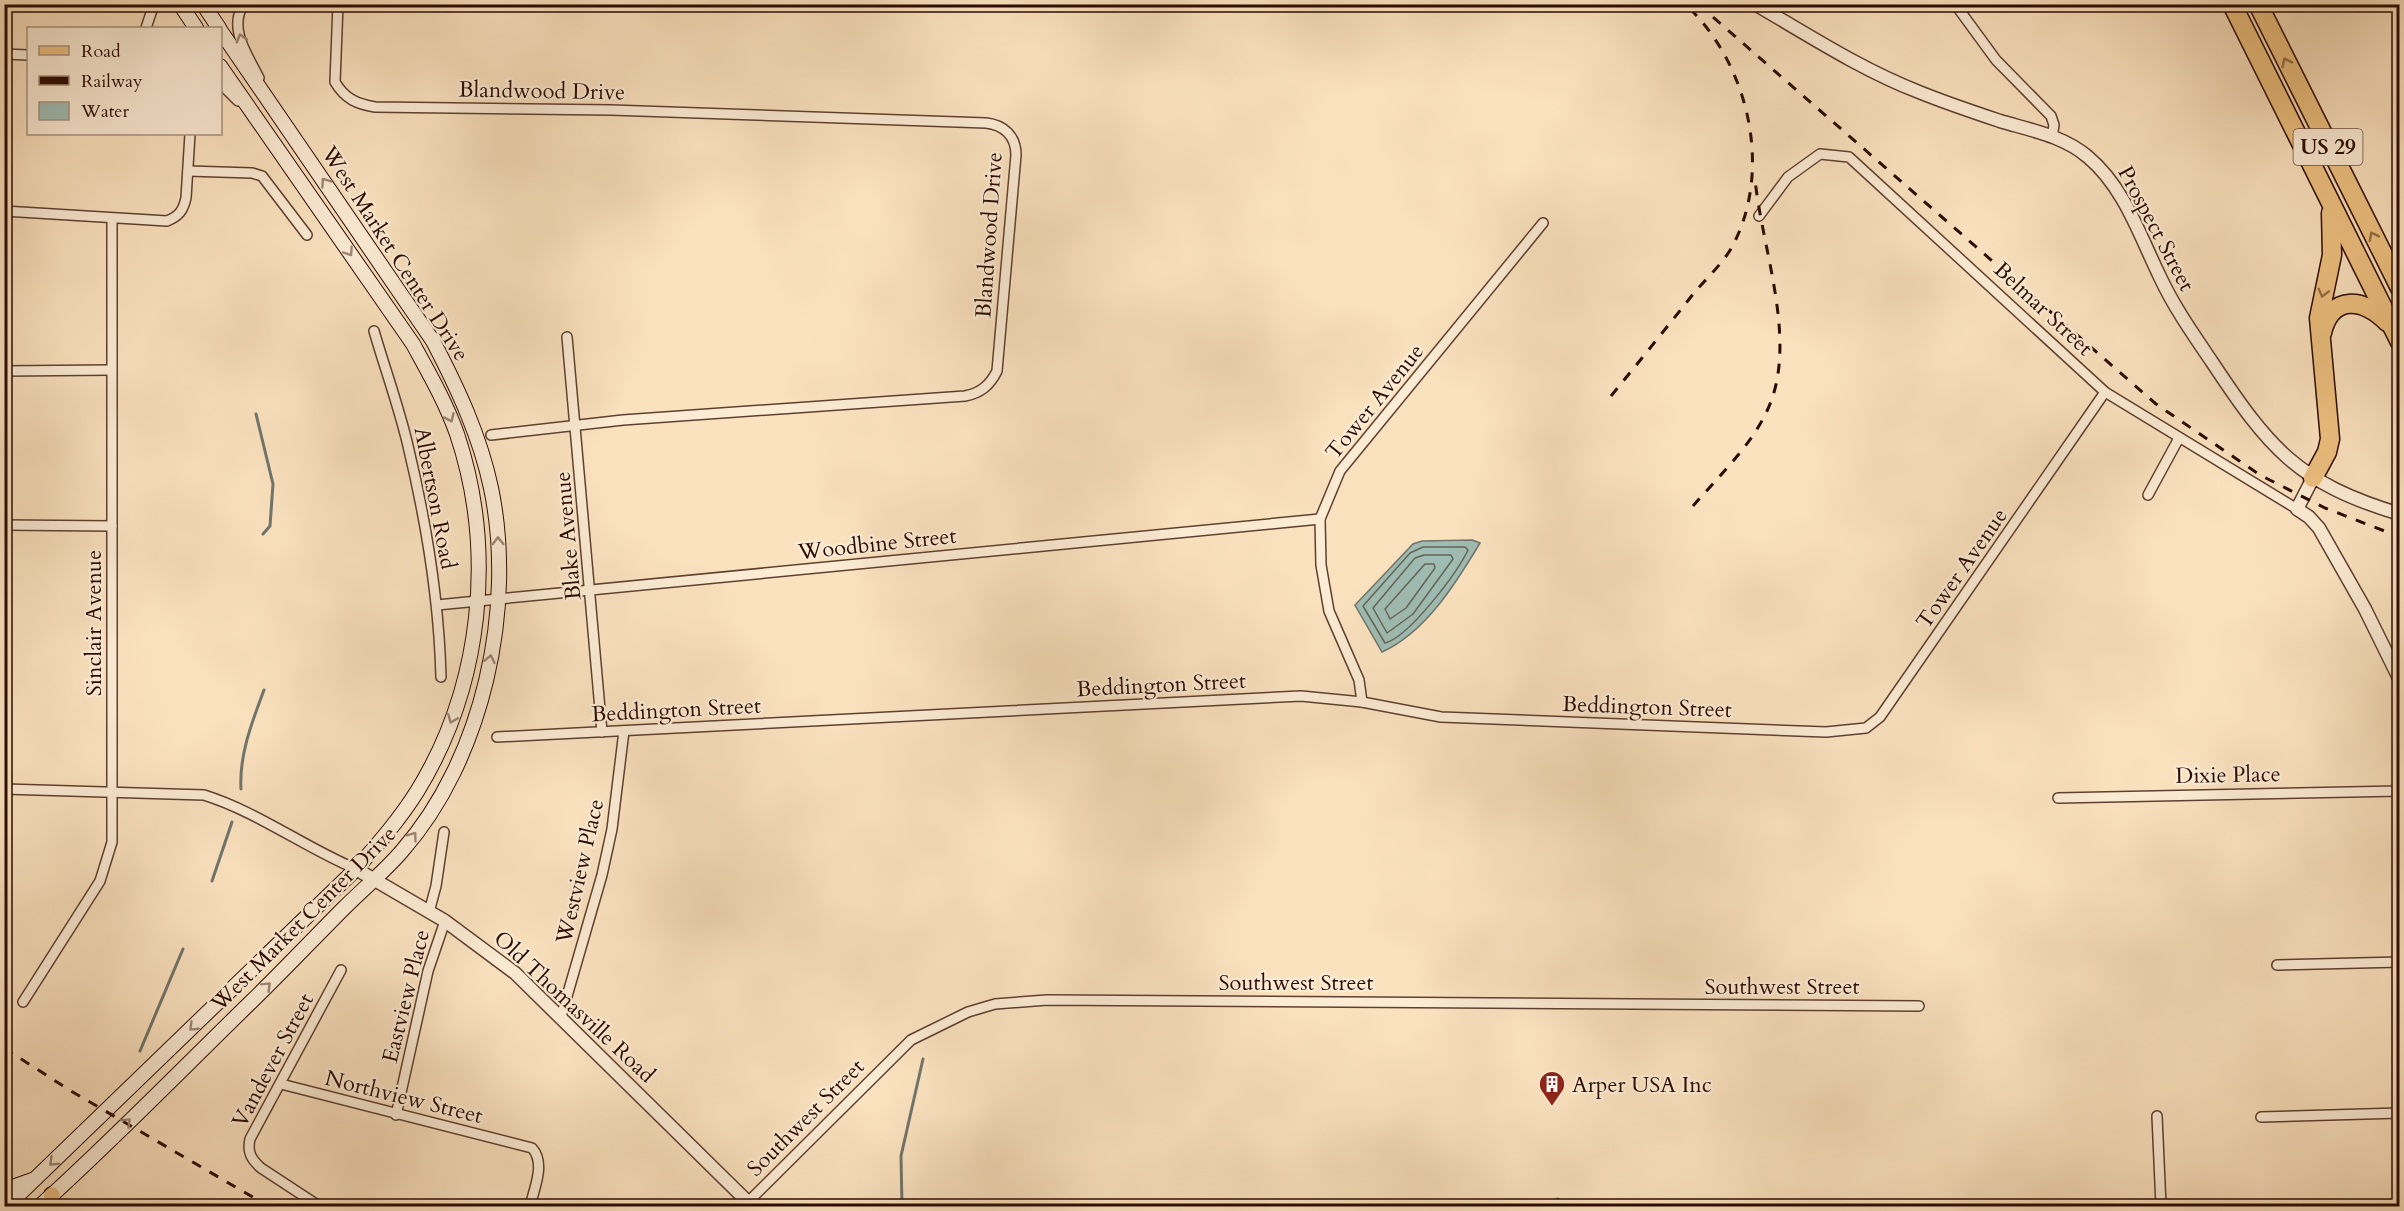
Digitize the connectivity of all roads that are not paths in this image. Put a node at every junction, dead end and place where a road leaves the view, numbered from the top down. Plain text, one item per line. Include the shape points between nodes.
1 (154, 4) edge
2 (180, 4) edge
3 (203, 4) edge
4 (244, 4) edge
5 (338, 4) edge
6 (1755, 4) edge
7 (1955, 4) edge
8 (2232, 4) edge
9 (2258, 4) edge
10 (146, 27) edge
11 (195, 27) edge
12 (219, 27) edge
13 (222, 32) edge
14 (4, 54) edge
15 (27, 55) edge
16 (222, 69) edge
17 (222, 85) edge
18 (274, 108) junction
19 (257, 121) junction
20 (190, 135) edge
21 (2052, 137) junction
22 (188, 171) junction
23 (2325, 194) junction
24 (4, 211) edge
25 (1759, 216) dead end
26 (112, 219) junction
27 (1543, 223) dead end
28 (307, 236) dead end
29 (2400, 288) edge
30 (374, 331) dead end
31 (567, 337) dead end
32 (2397, 337) edge
33 (2321, 346) junction
34 (111, 370) junction
35 (4, 371) edge
36 (2105, 392) junction
37 (576, 426) junction
38 (491, 435) dead end
39 (2179, 438) junction
40 (2313, 478) junction
41 (2148, 495) dead end
42 (2297, 509) junction
43 (2400, 514) edge
44 (1320, 519) junction
45 (4, 525) edge
46 (112, 526) junction
47 (591, 590) junction
48 (499, 599) junction
49 (479, 601) junction
50 (437, 605) junction
51 (441, 677) dead end
52 (2400, 680) edge
53 (1362, 702) junction
54 (624, 730) junction
55 (602, 732) junction
56 (1826, 732) joint
57 (497, 737) dead end
58 (4, 789) edge
59 (2400, 791) edge
60 (113, 792) junction
61 (2058, 798) dead end
62 (444, 832) dead end
63 (356, 869) junction
64 (374, 879) junction
65 (429, 912) junction
66 (445, 921) junction
67 (2400, 963) edge
68 (2277, 965) dead end
69 (341, 970) dead end
70 (23, 1002) dead end
71 (1919, 1006) dead end
72 (561, 1017) junction
73 (281, 1084) junction
74 (2400, 1113) edge
75 (396, 1115) junction
76 (2157, 1116) dead end
77 (2261, 1117) dead end
78 (37, 1178) junction
79 (4, 1190) edge
80 (51, 1201) edge
81 (750, 1204) edge
82 (7, 1206) edge
83 (40, 1206) edge
84 (319, 1206) edge
85 (530, 1206) edge
86 (2161, 1206) edge

1 - 10 street
2 - 11 main road
3 - 12 main road, West Market Center Drive
18 -> 4 street via 239,38 238,21
5 - 37 street, Blandwood Drive via 335,82 356,104 986,123 1003,128 1013,140 1016,155 997,370 982,390 965,396
6 - 21 street, Prospect Street via 1866,68 1916,91
7 - 21 street via 1996,60 2051,116
8 - 23 highway, US 29
29 -> 9 highway, US 29
13 - 18 main road, West Market Center Drive
14 - 15 street
16 - 19 main road, West Market Center Drive
17 - 19 street
48 -> 18 main road, West Market Center Drive via 497,527 491,488 459,390 433,341
19 -> 49 main road, West Market Center Drive via 413,344 431,377 466,464 478,532
20 - 22 street
21 - 40 street, Prospect Street via 2081,151 2106,174 2176,306 2243,408 2270,444
22 - 26 street via 180,214 167,221
22 - 28 street via 262,176
23 - 32 highway, US 29
23 -> 33 highway via 2333,235 2320,311
24 - 26 street
25 - 36 street, Belmar Street via 1788,177 1820,154 1849,157
26 - 34 street, Sinclair Avenue
27 - 44 street, Tower Avenue via 1340,471
30 - 50 street, Albertson Road via 407,444
31 - 37 street, Blake Avenue
32 - 33 highway via 2372,309 2347,303 2328,316
33 - 40 highway via 2330,439
34 - 35 street
34 - 46 street, Sinclair Avenue
36 - 39 street, Belmar Street
36 - 56 street, Tower Avenue via 1880,717 1866,728
37 - 38 street, Blandwood Drive
37 - 47 street, Blake Avenue
39 - 41 street
39 - 42 street, Belmar Street
40 - 42 street
40 - 43 street, Prospect Street via 2344,495
42 - 52 street via 2319,528
44 - 47 street, Woodbine Street
44 - 53 street, Tower Avenue via 1321,565 1329,611 1359,680
45 - 46 street
46 - 60 street, Sinclair Avenue
47 - 48 street, Woodbine Street
47 - 55 street, Blake Avenue
48 - 49 street, Woodbine Street
64 -> 48 main road, West Market Center Drive via 414,835 454,769 482,697
49 - 50 street, Woodbine Street
49 -> 63 main road, West Market Center Drive via 460,697 440,747 418,790
50 - 51 street, Albertson Road
53 - 54 street, Beddington Street via 1301,696
53 - 56 street, Beddington Street via 1441,717
54 - 55 street, Beddington Street
54 - 72 street, Westview Place via 602,875
55 - 57 street, Beddington Street
58 - 60 street, Old Thomasville Road
59 - 61 street, Dixie Place
60 - 63 street, Old Thomasville Road via 204,795 224,801
60 - 70 street, Sinclair Avenue via 112,842 100,882
62 - 65 street, Eastview Place
63 - 64 street, Old Thomasville Road
63 -> 78 main road, West Market Center Drive
64 - 65 street, Old Thomasville Road
80 -> 64 main road, West Market Center Drive
65 - 66 street, Old Thomasville Road
66 - 72 street, Old Thomasville Road via 515,973
66 - 75 street, Eastview Place via 428,971
67 - 68 street
69 - 73 street, Vandever Street
71 - 81 street, Southwest Street via 1047,999 995,1004 948,1020 911,1040
72 - 81 street, Old Thomasville Road
73 - 75 street, Northview Street
73 - 84 street, Vandever Street via 250,1139 252,1161
74 - 77 street
75 - 85 street, Northview Street via 532,1148 540,1163
76 - 86 street
78 - 79 main road
78 - 82 main road, West Market Center Drive
80 - 83 main road, West Market Center Drive

